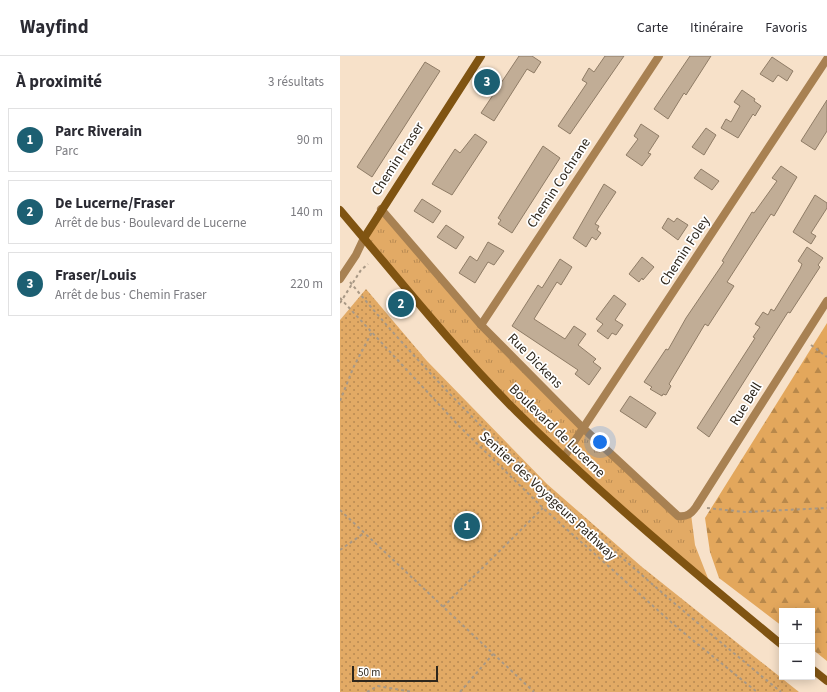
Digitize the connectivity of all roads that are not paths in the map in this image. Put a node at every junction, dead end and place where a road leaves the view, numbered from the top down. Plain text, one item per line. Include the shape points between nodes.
1 (481, 56) edge
2 (659, 56) edge
3 (827, 59) edge
4 (381, 208) junction
5 (340, 210) edge
6 (364, 238) junction
7 (342, 276) edge
8 (827, 301) edge
9 (481, 325) junction
10 (583, 428) junction
11 (564, 457) junction
12 (684, 516) joint
13 (781, 644) edge
14 (815, 671) edge
15 (827, 681) edge

1 - 4 main road, Chemin Fraser
2 - 9 street, Chemin Cochrane
3 - 10 street, Chemin Foley
4 - 6 main road, Chemin Fraser
4 - 9 street, Rue Dickens
5 - 6 main road, Boulevard de Lucerne
6 - 7 street, Chemin Fraser
6 - 11 main road, Boulevard de Lucerne via 451,341 516,411
8 - 12 street, Rue Bell via 696,507 691,514
9 - 10 street, Rue Dickens
10 - 11 street, Chemin Foley
10 - 12 street, Rue Dickens via 673,512 678,516
11 - 13 main road, Boulevard de Lucerne via 639,526
14 - 15 main road

